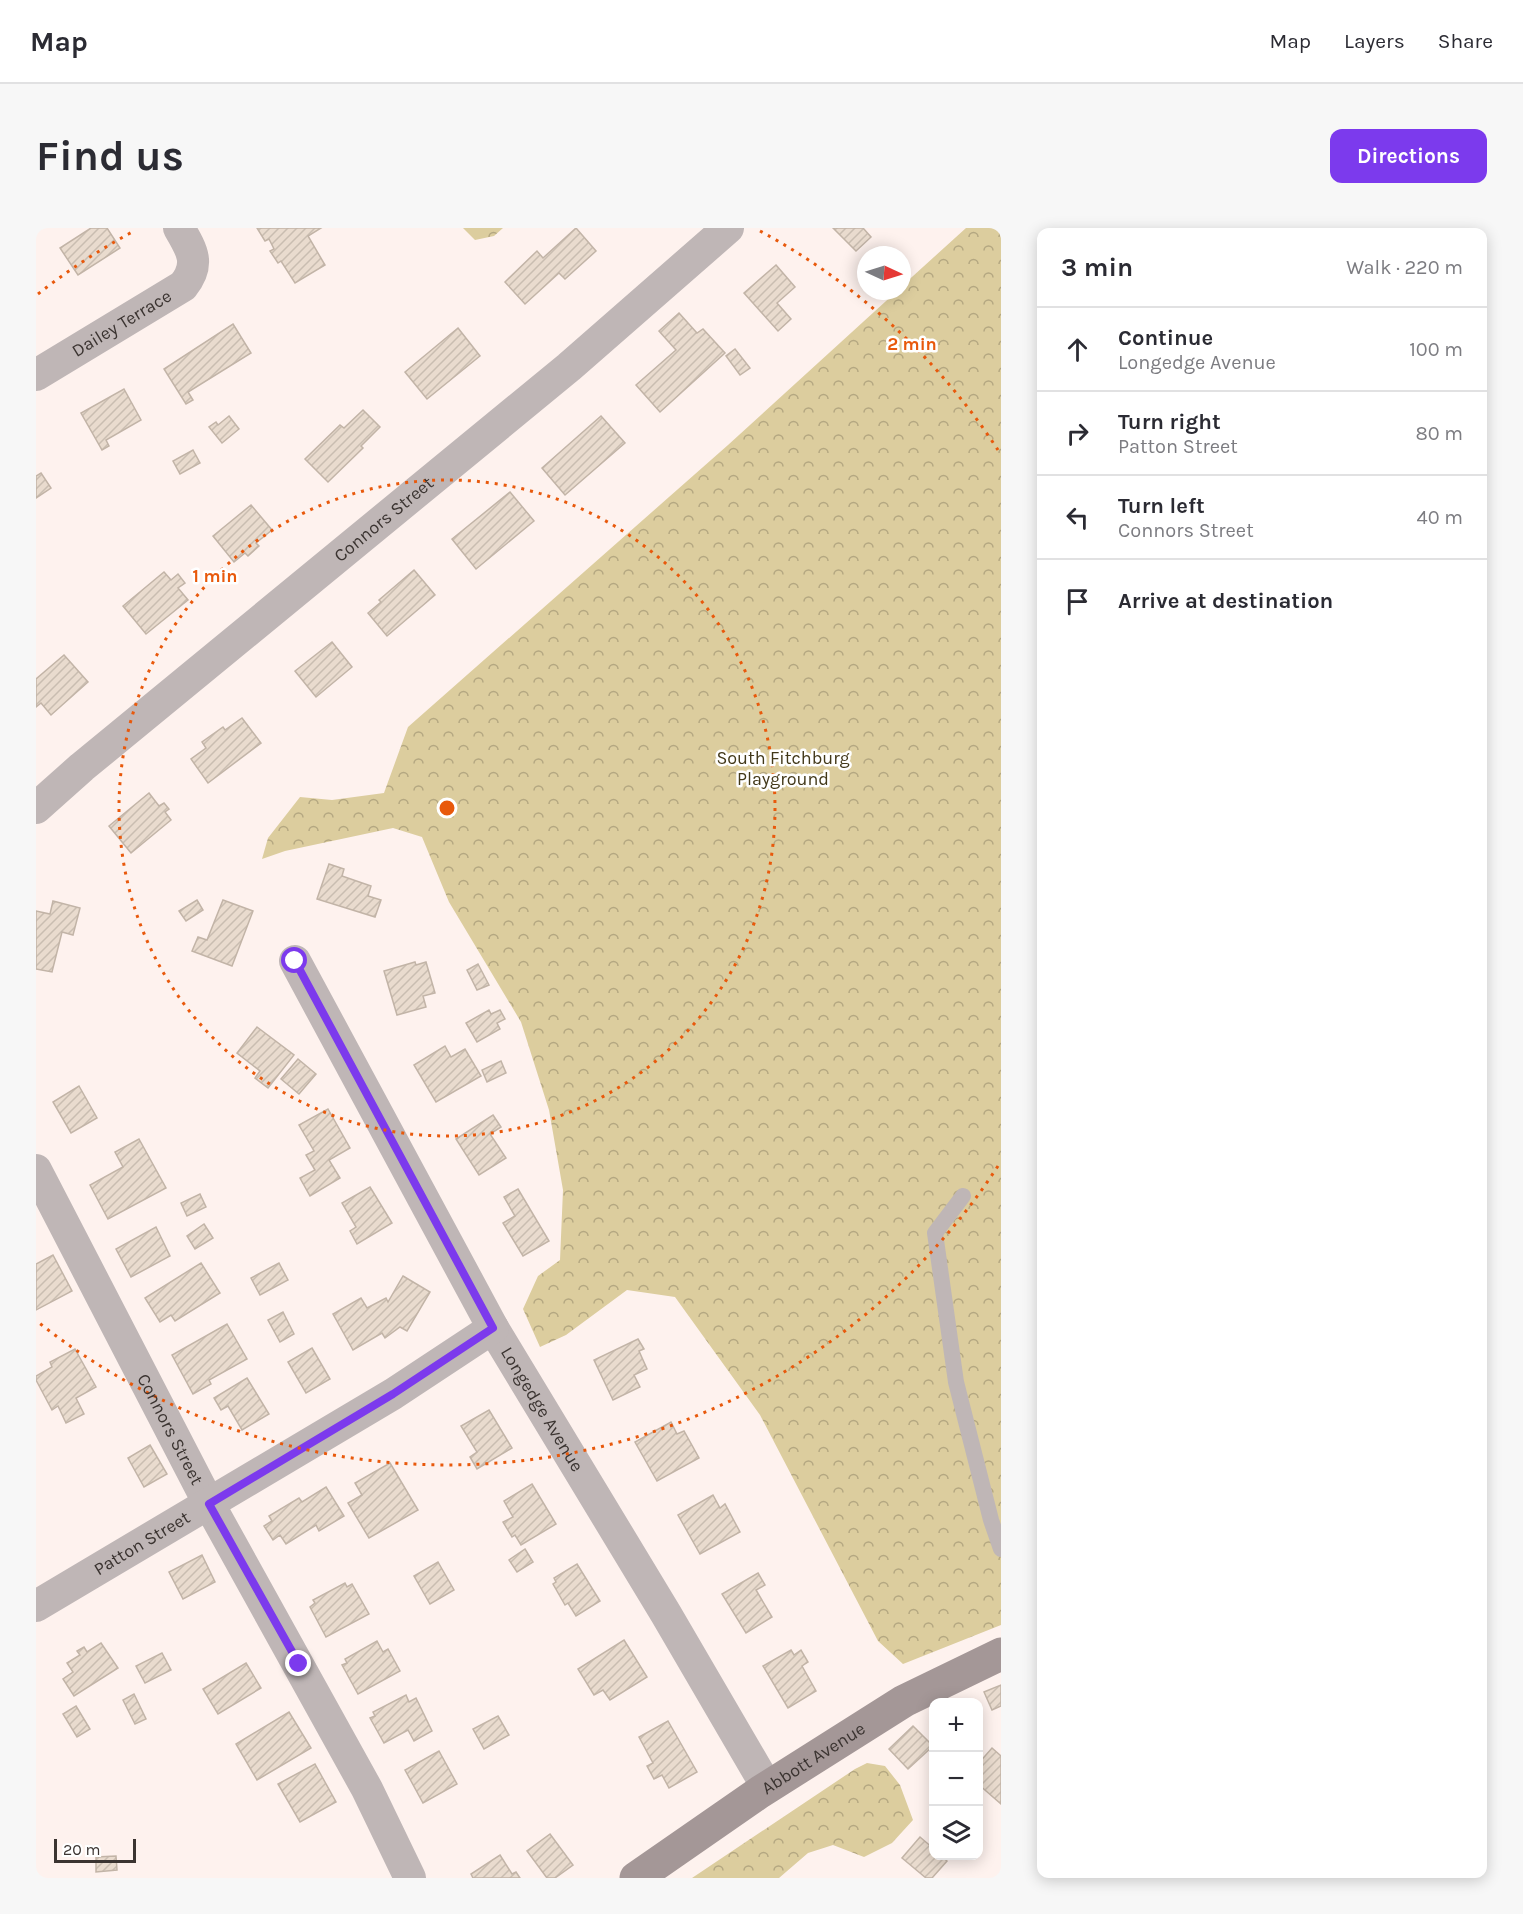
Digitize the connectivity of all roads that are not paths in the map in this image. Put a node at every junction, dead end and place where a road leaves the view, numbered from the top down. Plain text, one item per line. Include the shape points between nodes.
1 (179, 228) edge
2 (728, 228) edge
3 (36, 375) edge
4 (36, 808) edge
5 (295, 961) dead end
6 (36, 1170) edge
7 (963, 1196) dead end
8 (493, 1328) junction
9 (209, 1504) junction
10 (1001, 1549) edge
11 (36, 1606) edge
12 (1001, 1654) edge
13 (767, 1787) junction
14 (410, 1878) edge
15 (636, 1878) edge

1 - 3 street, Dailey Terrace via 193,263 183,286
2 - 4 street, Connors Street via 569,367
5 - 8 street, Longedge Avenue
6 - 9 street, Connors Street
7 - 10 lane via 935,1233 956,1382
8 - 9 street, Patton Street via 393,1394
8 - 13 street, Longedge Avenue
9 - 11 street, Patton Street
9 - 14 street, Connors Street via 362,1779
12 - 13 main road, Abbott Avenue via 904,1701
13 - 15 main road, Abbott Avenue

